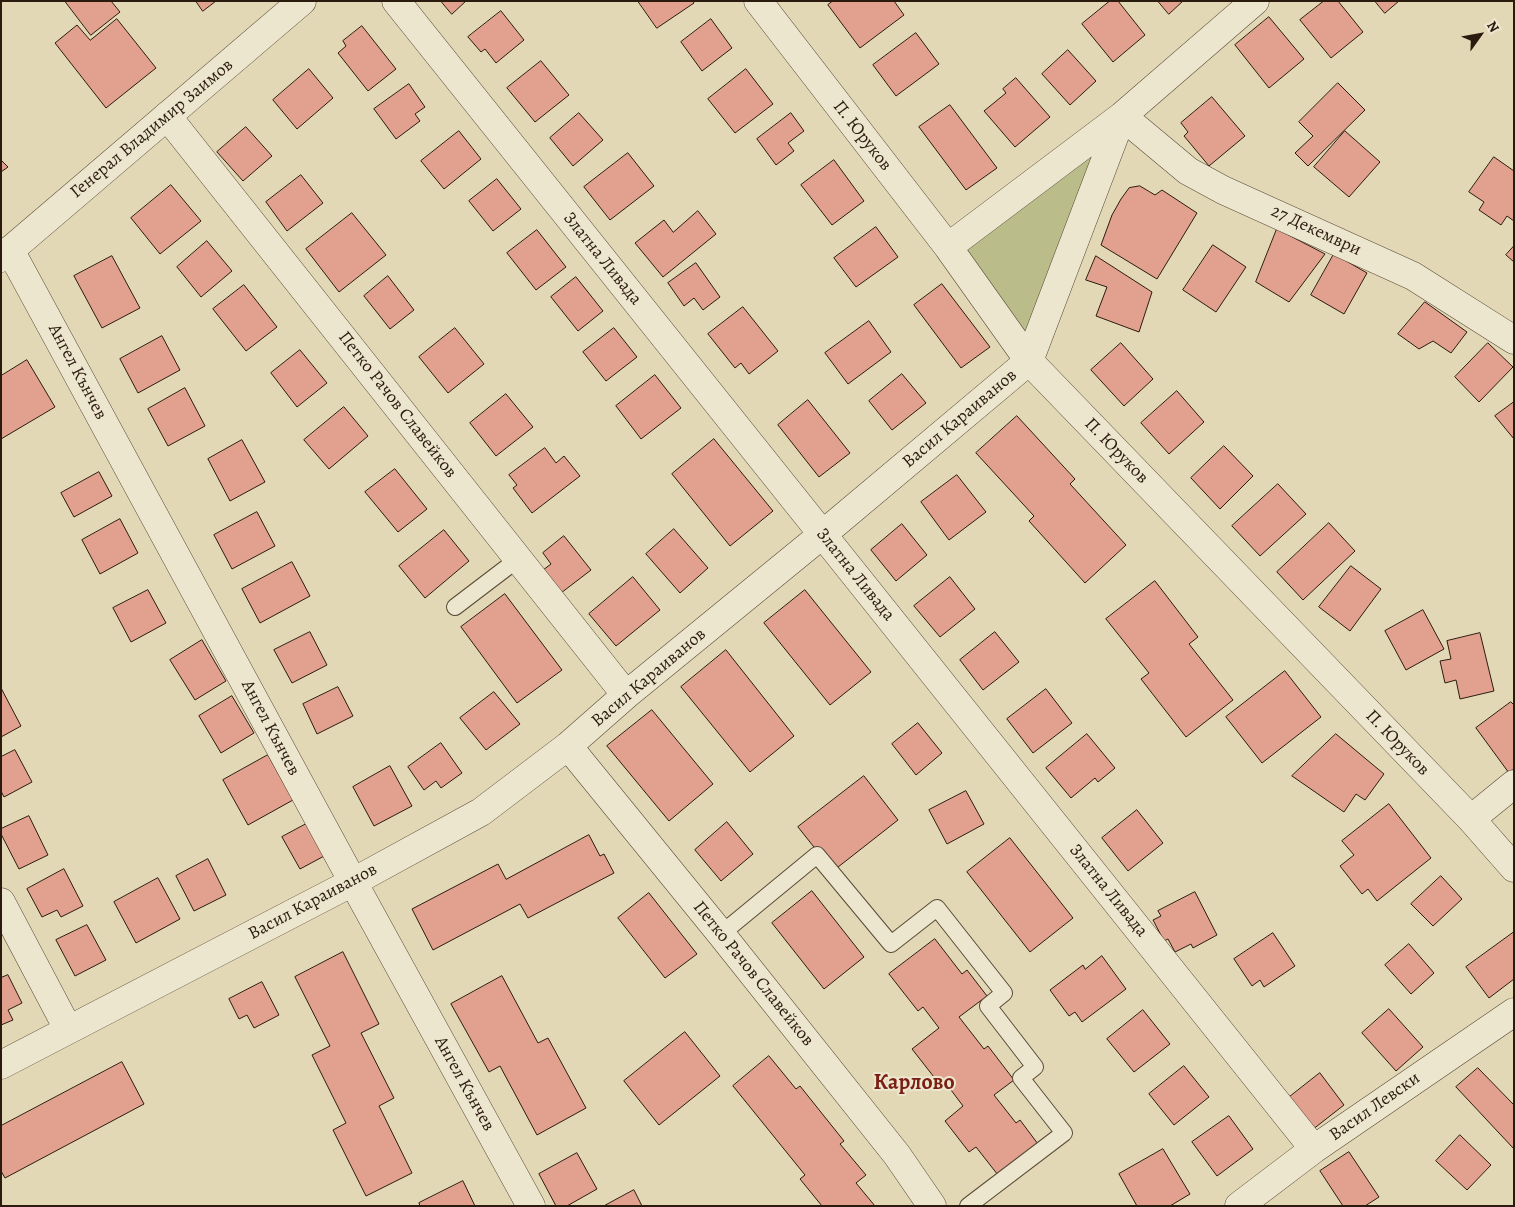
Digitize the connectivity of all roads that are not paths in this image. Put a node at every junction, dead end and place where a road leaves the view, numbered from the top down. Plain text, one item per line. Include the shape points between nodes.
1 (302, 1) edge
2 (396, 1) edge
3 (758, 1) edge
4 (1255, 1) edge
5 (167, 116) junction
6 (1122, 116) junction
7 (948, 247) junction
8 (6, 254) edge
9 (1514, 340) edge
10 (1029, 361) junction
11 (823, 534) junction
12 (518, 559) junction
13 (455, 607) dead end
14 (626, 695) junction
15 (568, 746) junction
16 (1514, 784) edge
17 (1471, 819) junction
18 (1514, 868) edge
19 (353, 882) junction
20 (1, 902) edge
21 (722, 934) junction
22 (1514, 1012) edge
23 (68, 1029) junction
24 (1, 1065) edge
25 (1314, 1149) junction
26 (531, 1206) edge
27 (932, 1206) edge
28 (968, 1206) edge
29 (1239, 1206) edge

1 - 5 street, Генерал Владимир Заимов
2 - 11 street, Златна Ливада
3 - 7 street, П. Юруков
4 - 6 street, Васил Караиванов
5 - 8 street, Генерал Владимир Заимов
5 - 12 street, Петко Рачов Славейков
6 - 7 street, Васил Караиванов
6 - 9 street, 27 Декември via 1188,171 1413,276
6 - 10 street, Васил Караиванов
7 - 10 street, П. Юруков
8 - 19 street, Ангел Кънчев
10 - 11 street, Васил Караиванов
10 - 17 street, П. Юруков
11 - 14 street, Васил Караиванов
11 - 25 street, Златна Ливада
12 - 13 lane
12 - 14 street, Петко Рачов Славейков
14 - 15 street, Васил Караиванов
15 - 19 street, Васил Караиванов via 481,812
15 - 21 street, Петко Рачов Славейков
16 - 17 street
17 - 18 street, П. Юруков
19 - 23 street, Васил Караиванов
19 - 26 street, Ангел Кънчев
20 - 23 street
21 - 27 street, Петко Рачов Славейков via 897,1155
21 - 28 lane via 817,855 891,944 937,908 1004,993 988,1006 1035,1068 1021,1078 1064,1132
22 - 25 street, Васил Левски
23 - 24 street, Васил Караиванов
25 - 29 street, Васил Левски

